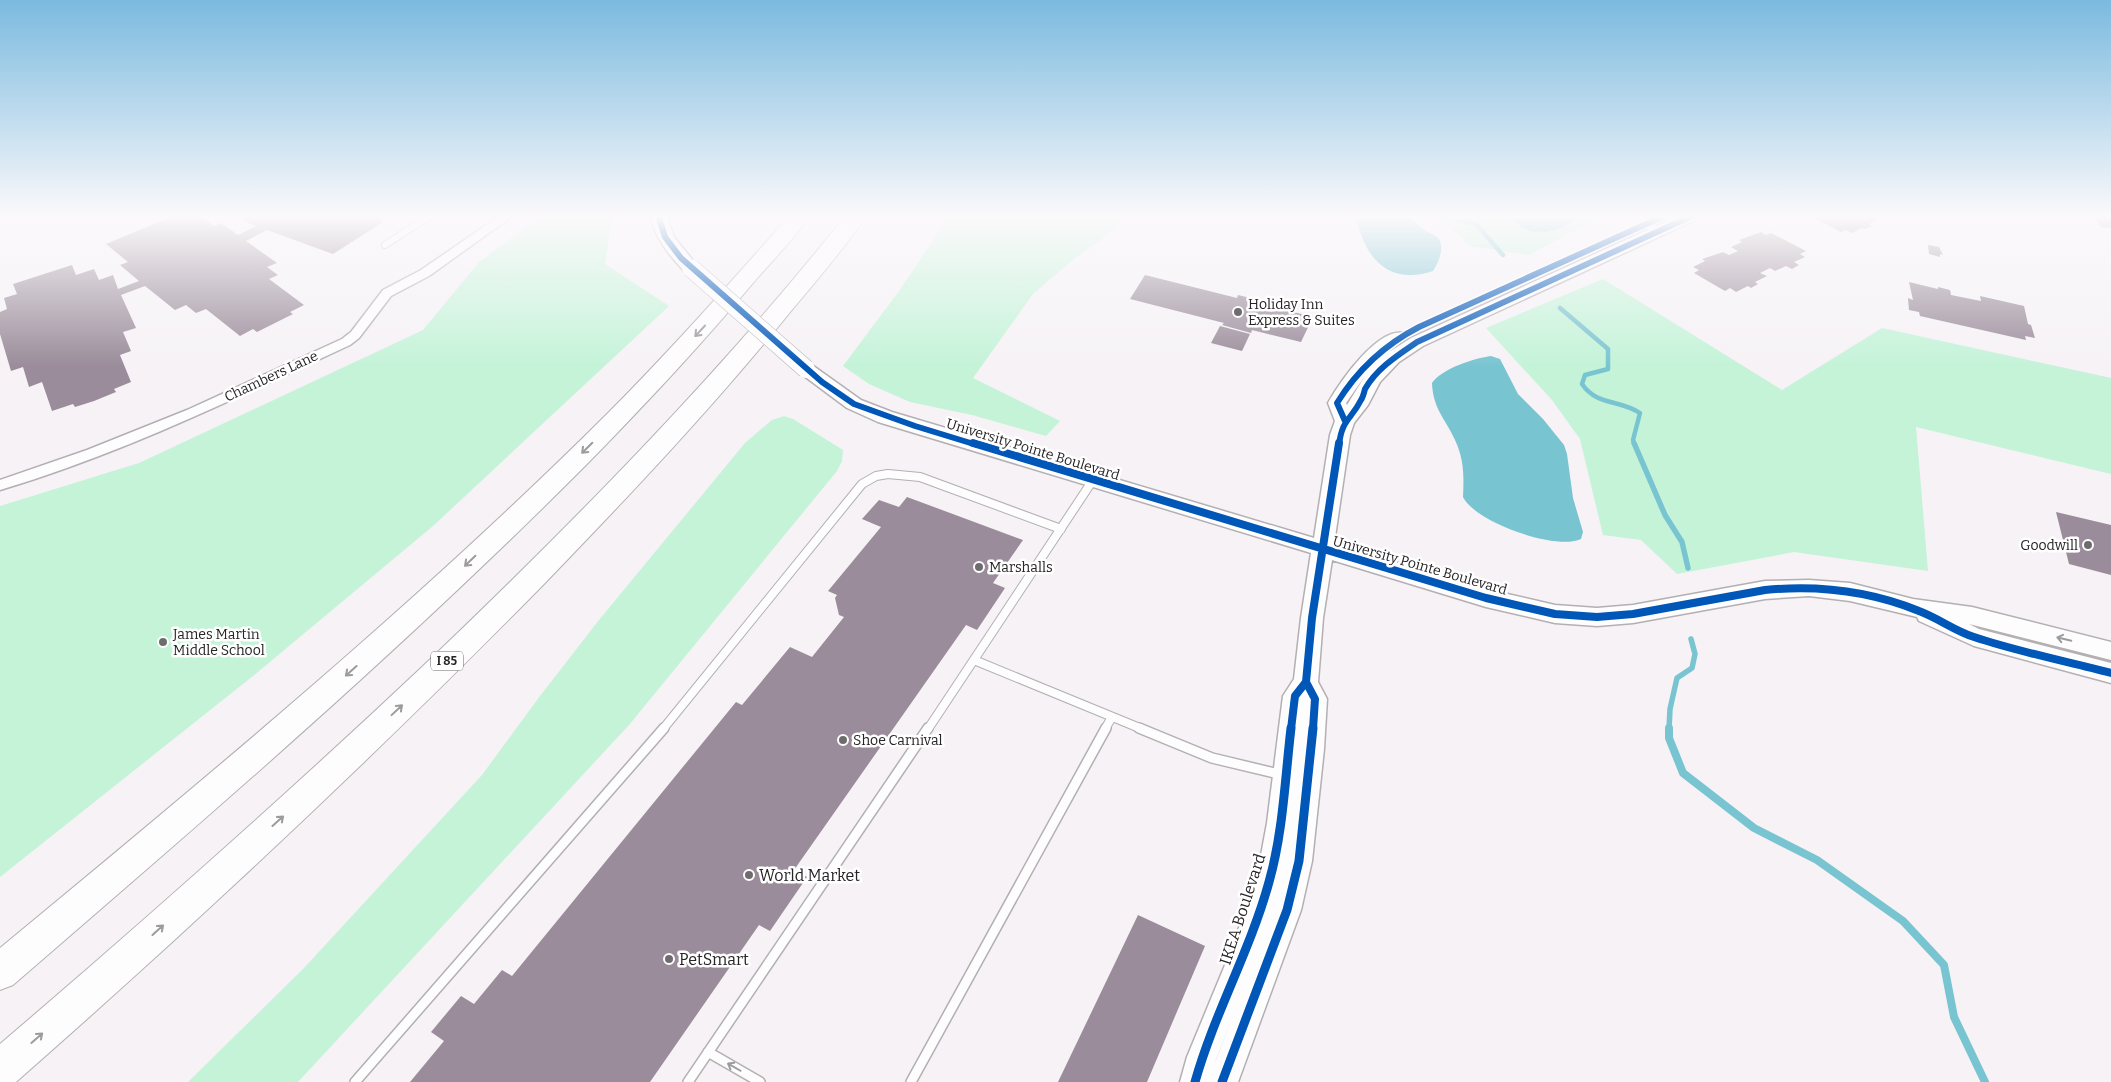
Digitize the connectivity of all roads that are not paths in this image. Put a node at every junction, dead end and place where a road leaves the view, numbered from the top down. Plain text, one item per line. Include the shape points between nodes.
1 (436, 265) edge
2 (689, 265) edge
3 (758, 265) edge
4 (817, 265) edge
5 (1564, 265) edge
6 (1093, 480) junction
7 (0, 485) edge
8 (1061, 529) junction
9 (1321, 549) junction
10 (1913, 608) junction
11 (2111, 651) edge
12 (974, 660) junction
13 (2111, 673) edge
14 (1306, 682) junction
15 (1112, 716) junction
16 (1286, 775) junction
17 (0, 972) edge
18 (708, 1052) junction
19 (0, 1070) edge
20 (355, 1082) edge
21 (688, 1082) edge
22 (760, 1082) edge
23 (911, 1082) edge
24 (1195, 1082) edge
25 (1222, 1082) edge

1 - 7 street, Chambers Lane via 387,293 346,342 184,416
2 - 6 street, University Pointe Boulevard, bridge via 806,369 854,404 885,417
3 -> 17 highway via 666,367 453,578 213,792
19 -> 4 highway, I 85 via 291,809 524,587 634,475
5 - 9 street, IKEA Boulevard via 1419,327 1392,341 1363,366 1337,403 1345,421
6 - 8 lane
6 - 9 street, University Pointe Boulevard
8 - 12 lane
8 - 20 lane via 920,476 888,474 862,484 686,703
9 - 10 street, University Pointe Boulevard via 1494,601 1576,616 1633,614 1784,588 1842,591
9 - 14 street, IKEA Boulevard
11 -> 10 street, University Pointe Boulevard via 1972,616
10 - 13 street, University Pointe Boulevard via 1974,637
12 - 15 lane
12 - 18 lane
14 - 16 street, IKEA Boulevard via 1295,696
14 - 25 street, IKEA Boulevard via 1315,699 1303,834 1295,883 1261,983
15 - 16 lane via 1212,758
15 - 23 lane
16 - 24 street, IKEA Boulevard via 1276,854 1269,882
18 - 21 lane
22 -> 18 lane

